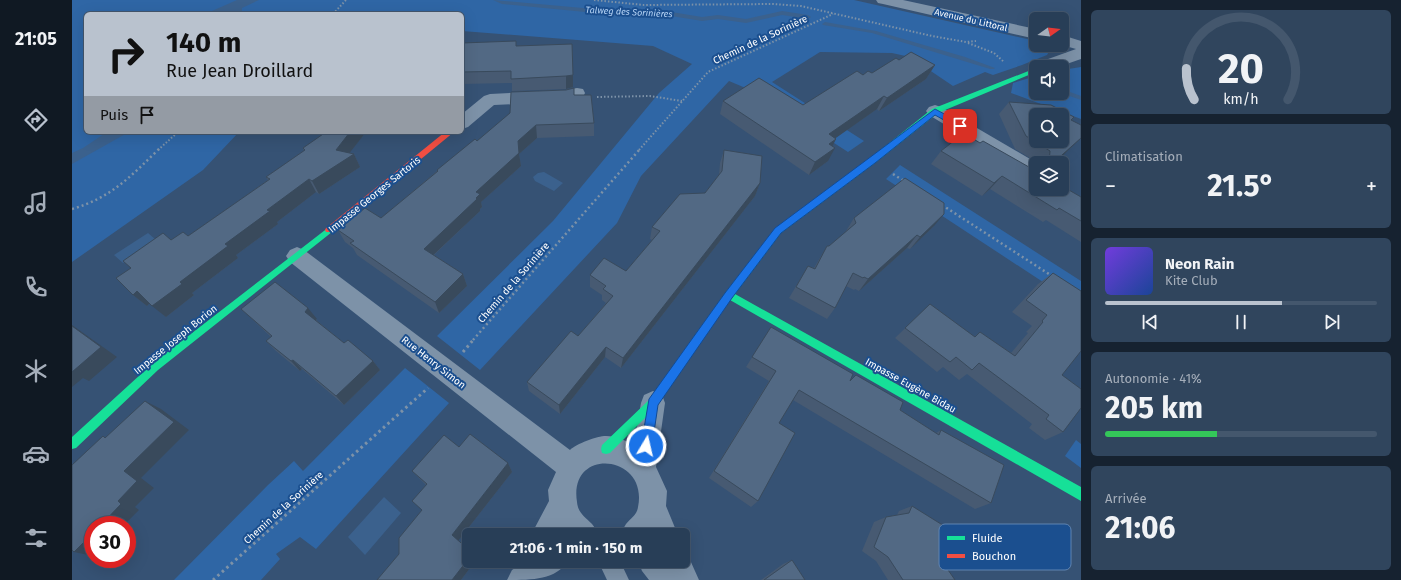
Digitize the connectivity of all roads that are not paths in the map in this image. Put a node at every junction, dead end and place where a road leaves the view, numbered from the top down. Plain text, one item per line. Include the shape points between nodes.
1 (883, 0) edge
2 (1029, 32) edge
3 (1069, 42) edge
4 (1081, 46) edge
5 (1081, 52) edge
6 (1061, 60) edge
7 (1029, 72) edge
8 (577, 93) edge
9 (935, 111) junction
10 (464, 121) edge
11 (448, 134) edge
12 (1029, 167) edge
13 (297, 256) junction
14 (729, 295) junction
15 (653, 403) junction
16 (72, 444) edge
17 (606, 450) junction
18 (571, 467) junction
19 (642, 468) junction
20 (1081, 495) edge
21 (563, 504) junction
22 (652, 507) junction
23 (549, 528) edge
24 (575, 528) edge
25 (642, 528) edge
26 (661, 528) edge
27 (525, 568) edge
28 (542, 568) edge
29 (612, 568) edge
30 (658, 568) edge
31 (679, 568) edge
32 (517, 580) edge
33 (522, 580) edge
34 (618, 580) edge
35 (668, 580) edge
36 (684, 580) edge

1 - 2 street, Avenue du Littoral
3 - 4 street
5 - 6 street
7 - 9 street
8 - 10 street via 566,96 490,100
9 - 12 street
9 - 14 street via 778,231
11 - 13 street, Impasse Georges Sartoris
13 - 16 street, Impasse Joseph Borion via 155,367
13 - 18 street, Rue Henry Simon
14 - 15 street
14 - 20 street, Impasse Eugène Bidau
15 - 17 street
15 - 19 street
17 - 18 street via 583,456
17 - 19 street via 624,453
18 - 21 street via 562,490
19 - 22 street via 653,491
21 - 23 street
21 - 24 street
22 - 25 street
22 - 26 street
27 - 32 street
28 - 33 street
29 - 34 lane
30 - 35 street
31 - 36 street

